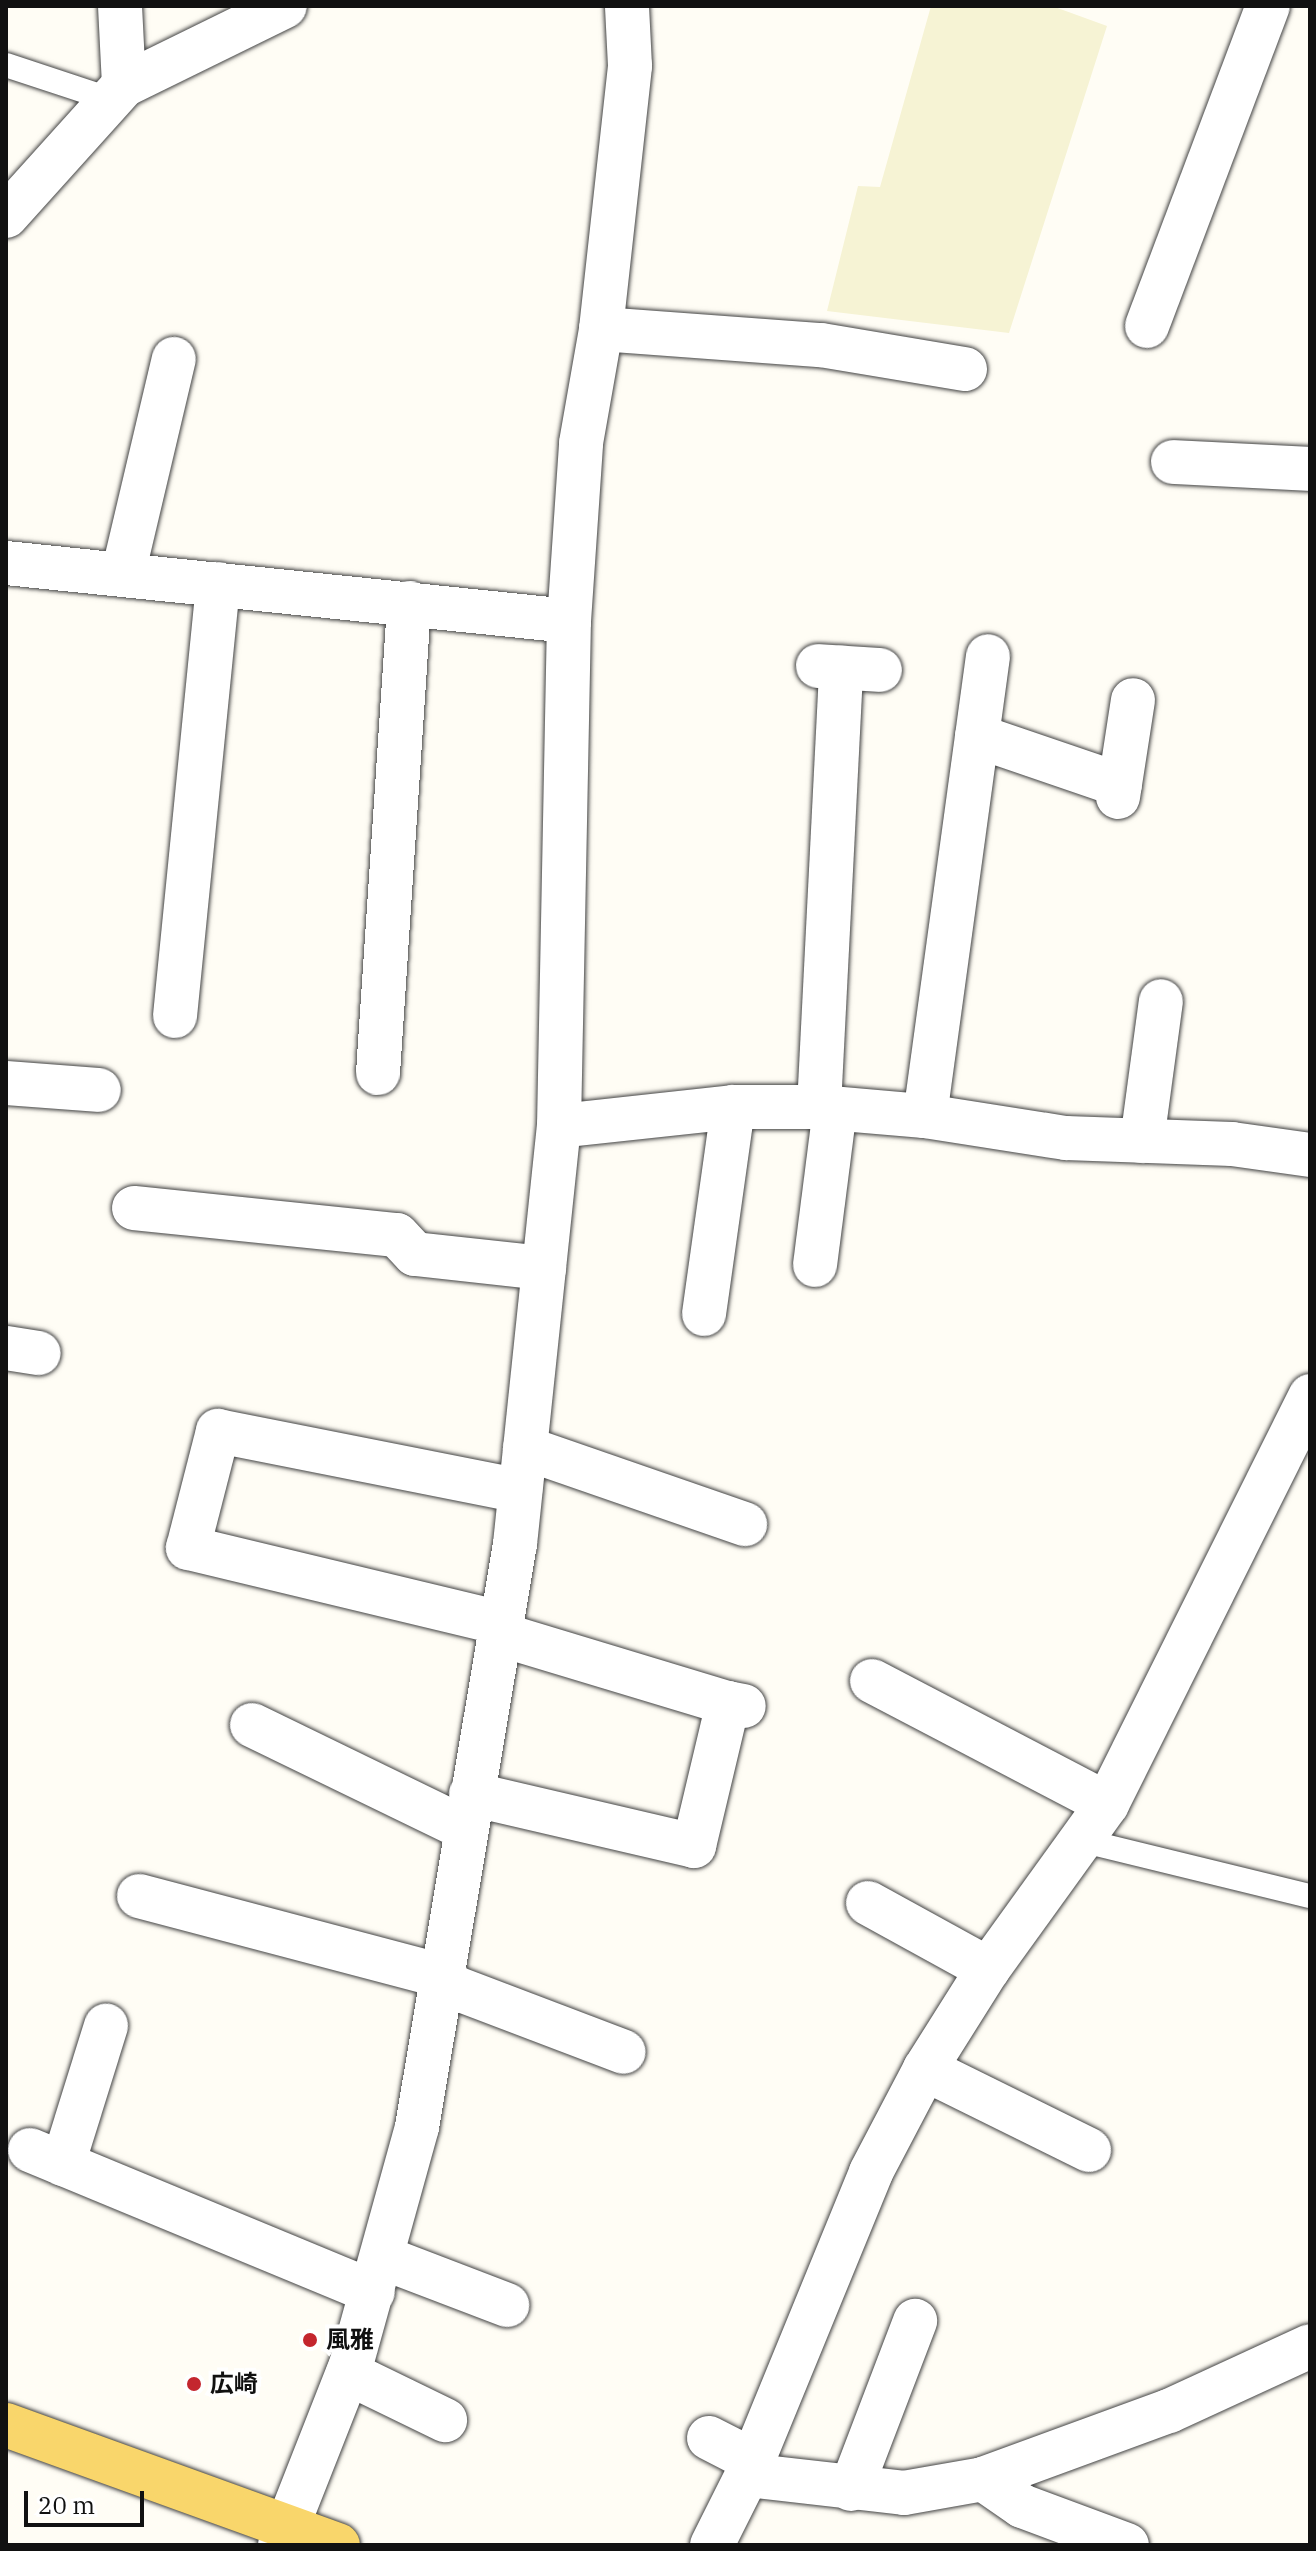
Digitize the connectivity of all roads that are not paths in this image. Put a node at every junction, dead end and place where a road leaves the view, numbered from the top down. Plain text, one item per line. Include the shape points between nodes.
1 (120, 6) edge
2 (285, 6) edge
3 (627, 6) edge
4 (1268, 6) edge
5 (230, 22) edge
6 (6, 65) edge
7 (118, 93) junction
8 (6, 216) edge
9 (1147, 326) dead end
10 (601, 329) junction
11 (174, 359) dead end
12 (965, 369) dead end
13 (1173, 462) dead end
14 (1310, 469) edge
15 (6, 563) edge
16 (123, 574) junction
17 (218, 584) junction
18 (409, 603) junction
19 (569, 621) junction
20 (988, 656) dead end
21 (846, 668) dead end
22 (1133, 700) dead end
23 (977, 736) junction
24 (1161, 1001) dead end
25 (175, 1016) dead end
26 (378, 1073) dead end
27 (6, 1083) edge
28 (99, 1090) dead end
29 (733, 1107) junction
30 (827, 1108) junction
31 (925, 1116) junction
32 (559, 1126) junction
33 (1142, 1141) junction
34 (1310, 1155) edge
35 (134, 1208) dead end
36 (815, 1265) dead end
37 (544, 1268) junction
38 (704, 1314) dead end
39 (1310, 1396) edge
40 (525, 1448) junction
41 (1293, 1477) edge
42 (520, 1491) junction
43 (745, 1524) dead end
44 (500, 1628) junction
45 (872, 1681) dead end
46 (252, 1725) dead end
47 (1107, 1804) junction
48 (467, 1811) junction
49 (1084, 1841) junction
50 (139, 1896) dead end
51 (1309, 1896) edge
52 (868, 1903) dead end
53 (988, 1969) junction
54 (446, 1980) junction
55 (106, 2026) dead end
56 (624, 2052) dead end
57 (925, 2069) junction
58 (1089, 2150) dead end
59 (379, 2275) junction
60 (507, 2305) dead end
61 (915, 2321) dead end
62 (1304, 2355) edge
63 (348, 2373) junction
64 (445, 2420) dead end
65 (6, 2425) edge
66 (709, 2438) dead end
67 (749, 2467) junction
68 (983, 2479) junction
69 (851, 2489) junction
70 (283, 2535) edge
71 (338, 2545) edge
72 (712, 2545) edge
73 (1127, 2545) edge

1 - 7 street
2 - 5 street
3 - 10 street via 630,66
4 - 9 street
5 - 7 street
6 - 7 lane
7 - 8 street
10 - 12 street via 821,345
10 - 19 street via 581,443
11 - 16 street
13 - 14 street
15 - 16 street
16 - 17 street
17 - 18 street
17 - 25 street
18 - 19 street
18 - 26 street
19 - 32 street
20 - 23 street
21 - 30 street
22 - 23 street via 1119,791
23 - 31 street
24 - 33 street
27 - 28 street
29 - 30 street
29 - 32 street
29 - 38 street
30 - 31 street
30 - 36 street
31 - 33 street via 1066,1138
32 - 37 street
33 - 34 street via 1232,1144
35 - 37 street via 397,1235 415,1254
37 - 40 street
39 - 41 street
40 - 42 street
40 - 43 street
41 - 47 street
42 - 44 street
42 - 44 street via 218,1431 188,1548
44 - 48 street
44 - 48 street via 736,1705 694,1846
45 - 47 street
46 - 48 street
47 - 49 street
48 - 54 street
49 - 51 lane
49 - 53 street
50 - 54 street
52 - 53 street
53 - 57 street
54 - 56 street
54 - 59 street via 417,2127
55 - 59 street via 46,2157
57 - 58 street
57 - 67 street via 871,2172
59 - 60 street
59 - 63 street
61 - 69 street
62 - 68 street via 1061,2454
63 - 64 street
63 - 70 street
65 - 70 main road
66 - 67 street
67 - 69 street
67 - 72 street
68 - 69 street via 904,2493
68 - 73 street via 1022,2506
70 - 71 main road

